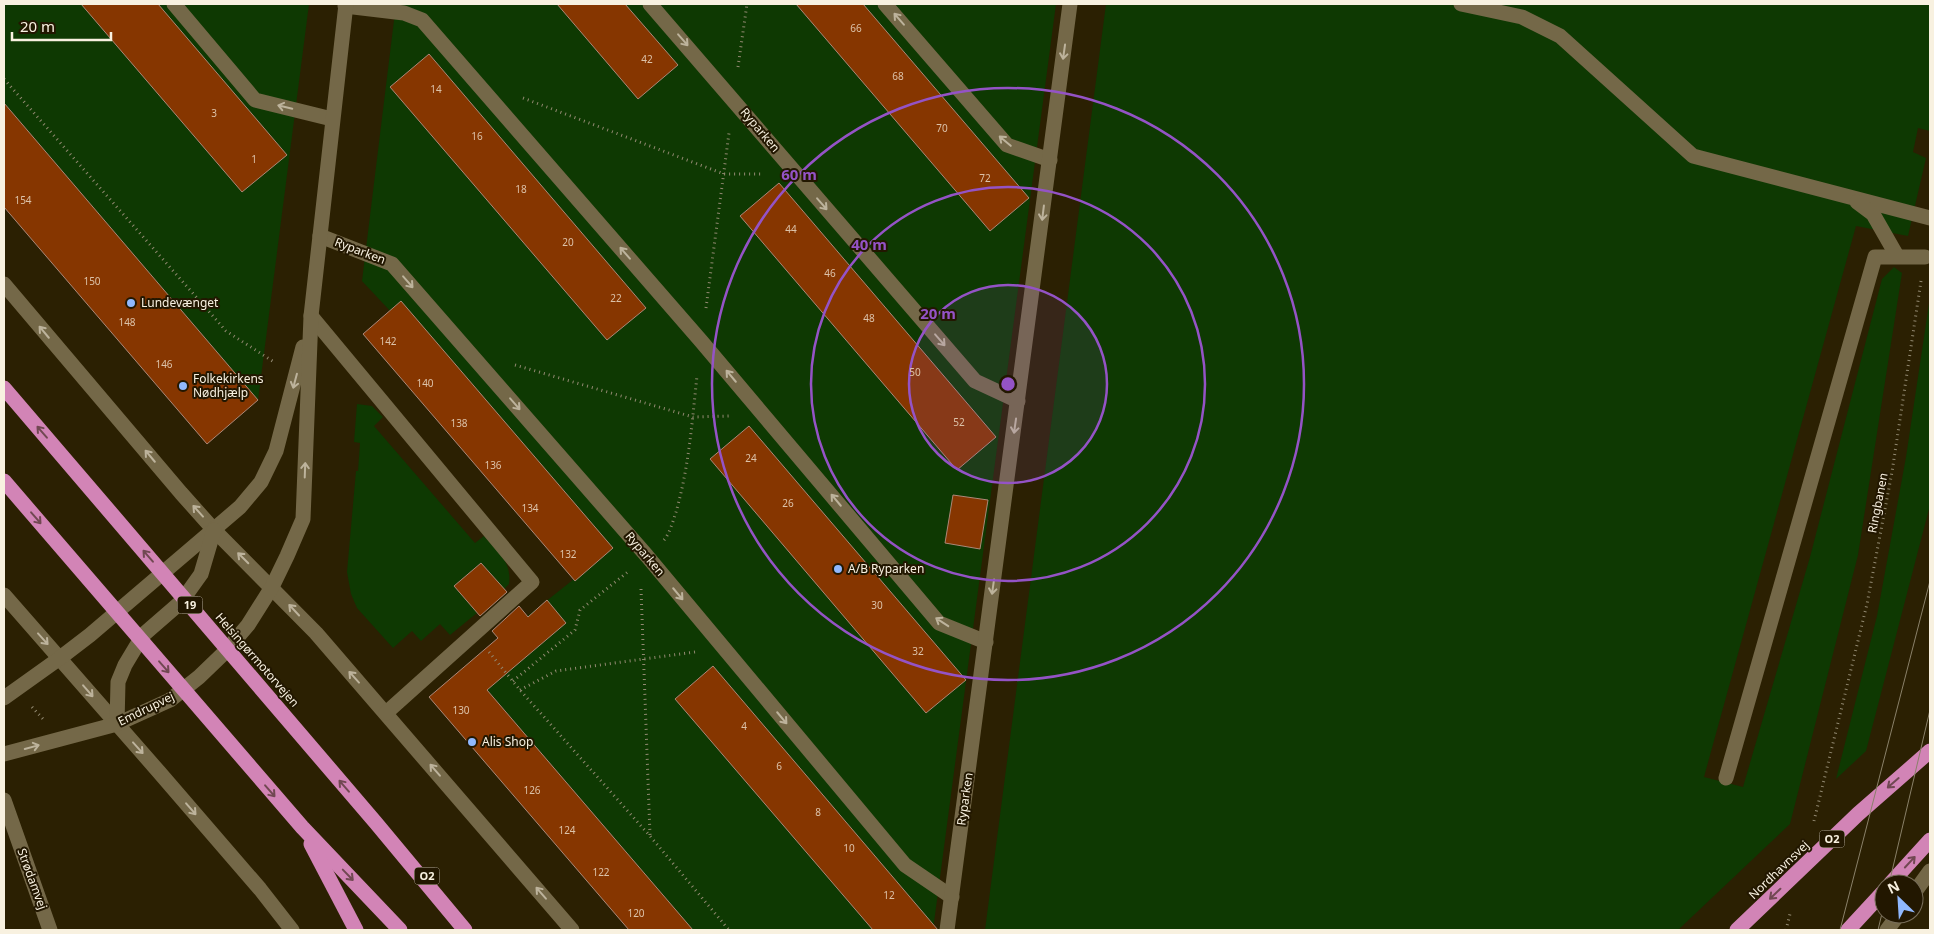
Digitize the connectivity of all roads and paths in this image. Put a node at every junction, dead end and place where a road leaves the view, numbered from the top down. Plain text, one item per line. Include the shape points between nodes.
1 (174, 4) edge
2 (650, 4) edge
3 (747, 4) edge
4 (885, 4) edge
5 (1070, 4) edge
6 (1461, 4) edge
7 (345, 5) edge
8 (4, 79) edge
9 (520, 97) dead end
10 (733, 98) junction
11 (332, 119) junction
12 (1050, 160) junction
13 (796, 173) junction
14 (724, 174) junction
15 (1851, 197) junction
16 (1930, 218) edge
17 (320, 236) junction
18 (1897, 256) junction
19 (1925, 257) joint
20 (4, 284) edge
21 (311, 316) junction
22 (701, 341) junction
23 (469, 352) junction
24 (296, 375) junction
25 (4, 388) edge
26 (1018, 402) junction
27 (764, 415) junction
28 (693, 417) junction
29 (4, 481) edge
30 (214, 530) junction
31 (202, 549) junction
32 (644, 559) junction
33 (272, 587) junction
34 (4, 595) edge
35 (476, 633) junction
36 (986, 642) junction
37 (723, 648) junction
38 (60, 658) junction
39 (644, 659) junction
40 (513, 681) junction
41 (520, 690) junction
42 (4, 698) edge
43 (386, 713) junction
44 (116, 724) junction
45 (1930, 751) edge
46 (4, 754) edge
47 (1825, 776) dead end
48 (1726, 778) dead end
49 (4, 800) edge
50 (376, 823) junction
51 (302, 827) junction
52 (650, 836) junction
53 (1930, 840) edge
54 (1899, 874) edge
55 (952, 897) junction
56 (1874, 901) edge
57 (50, 930) edge
58 (292, 930) edge
59 (356, 930) edge
60 (400, 930) edge
61 (465, 930) edge
62 (477, 930) edge
63 (572, 930) edge
64 (729, 930) edge
65 (947, 930) edge
66 (1737, 930) edge
67 (1848, 930) edge

11 -> 1 street via 255,100
2 -> 10 street, Ryparken
3 - 10 path
12 -> 4 street via 1007,145
5 -> 12 street, Ryparken
6 - 15 street via 1522,17 1560,36 1693,156
7 - 11 street, Ryparken
22 -> 7 street, Ryparken via 422,20 404,13
8 - 24 path via 226,331
9 - 14 path
10 - 13 street, Ryparken
10 - 14 path
11 - 17 street, Ryparken
12 -> 26 street, Ryparken
13 - 14 path
13 -> 26 street, Ryparken via 975,381
14 - 22 path
15 - 16 street
15 - 18 street via 1872,214
17 - 21 street, Ryparken
17 -> 23 street, Ryparken via 392,264
18 - 19 street
18 - 48 street via 1876,257
19 - 47 path, Ringbanen via 1892,472 1869,595
30 -> 20 street
21 - 24 street, Ryparken
33 -> 21 street, Ryparken via 303,518
21 - 35 street via 532,582
27 -> 22 street, Ryparken
22 - 28 path
23 - 28 path
23 -> 32 street, Ryparken
24 -> 30 street, Ryparken via 276,451 261,482
50 -> 25 highway, Helsingørmotorvejen / 19
26 -> 36 street, Ryparken
27 - 28 path
36 -> 27 street, Ryparken via 939,623
28 - 32 path via 685,481 673,519 666,537
29 -> 51 highway
30 - 31 street
33 -> 30 street
31 - 38 street
31 - 44 street via 202,574 181,602 143,635 125,665 118,682
32 -> 37 street, Ryparken
32 - 39 path
32 - 40 path via 580,610 575,630
43 -> 33 street
33 - 44 street, Emdrupvej via 225,652 199,678 170,700
34 -> 38 street
35 - 40 path
35 - 43 street
36 - 55 street, Ryparken
37 - 39 path
37 -> 55 street, Ryparken via 905,865
38 - 42 street
38 -> 44 street
39 - 41 path via 556,671
39 - 52 path
40 - 41 path
41 - 52 path
63 -> 43 street
46 -> 44 street, Emdrupvej
44 -> 58 street
45 -> 66 highway, Nordhavnsvej / O2 via 1858,814
49 - 57 street, Strødamvej
50 - 61 highway, Helsingørmotorvejen / 19
50 - 62 highway, O2
51 - 59 highway
51 -> 60 highway
52 - 64 path
54 -> 53 highway
55 - 65 street, Ryparken
56 - 67 highway

